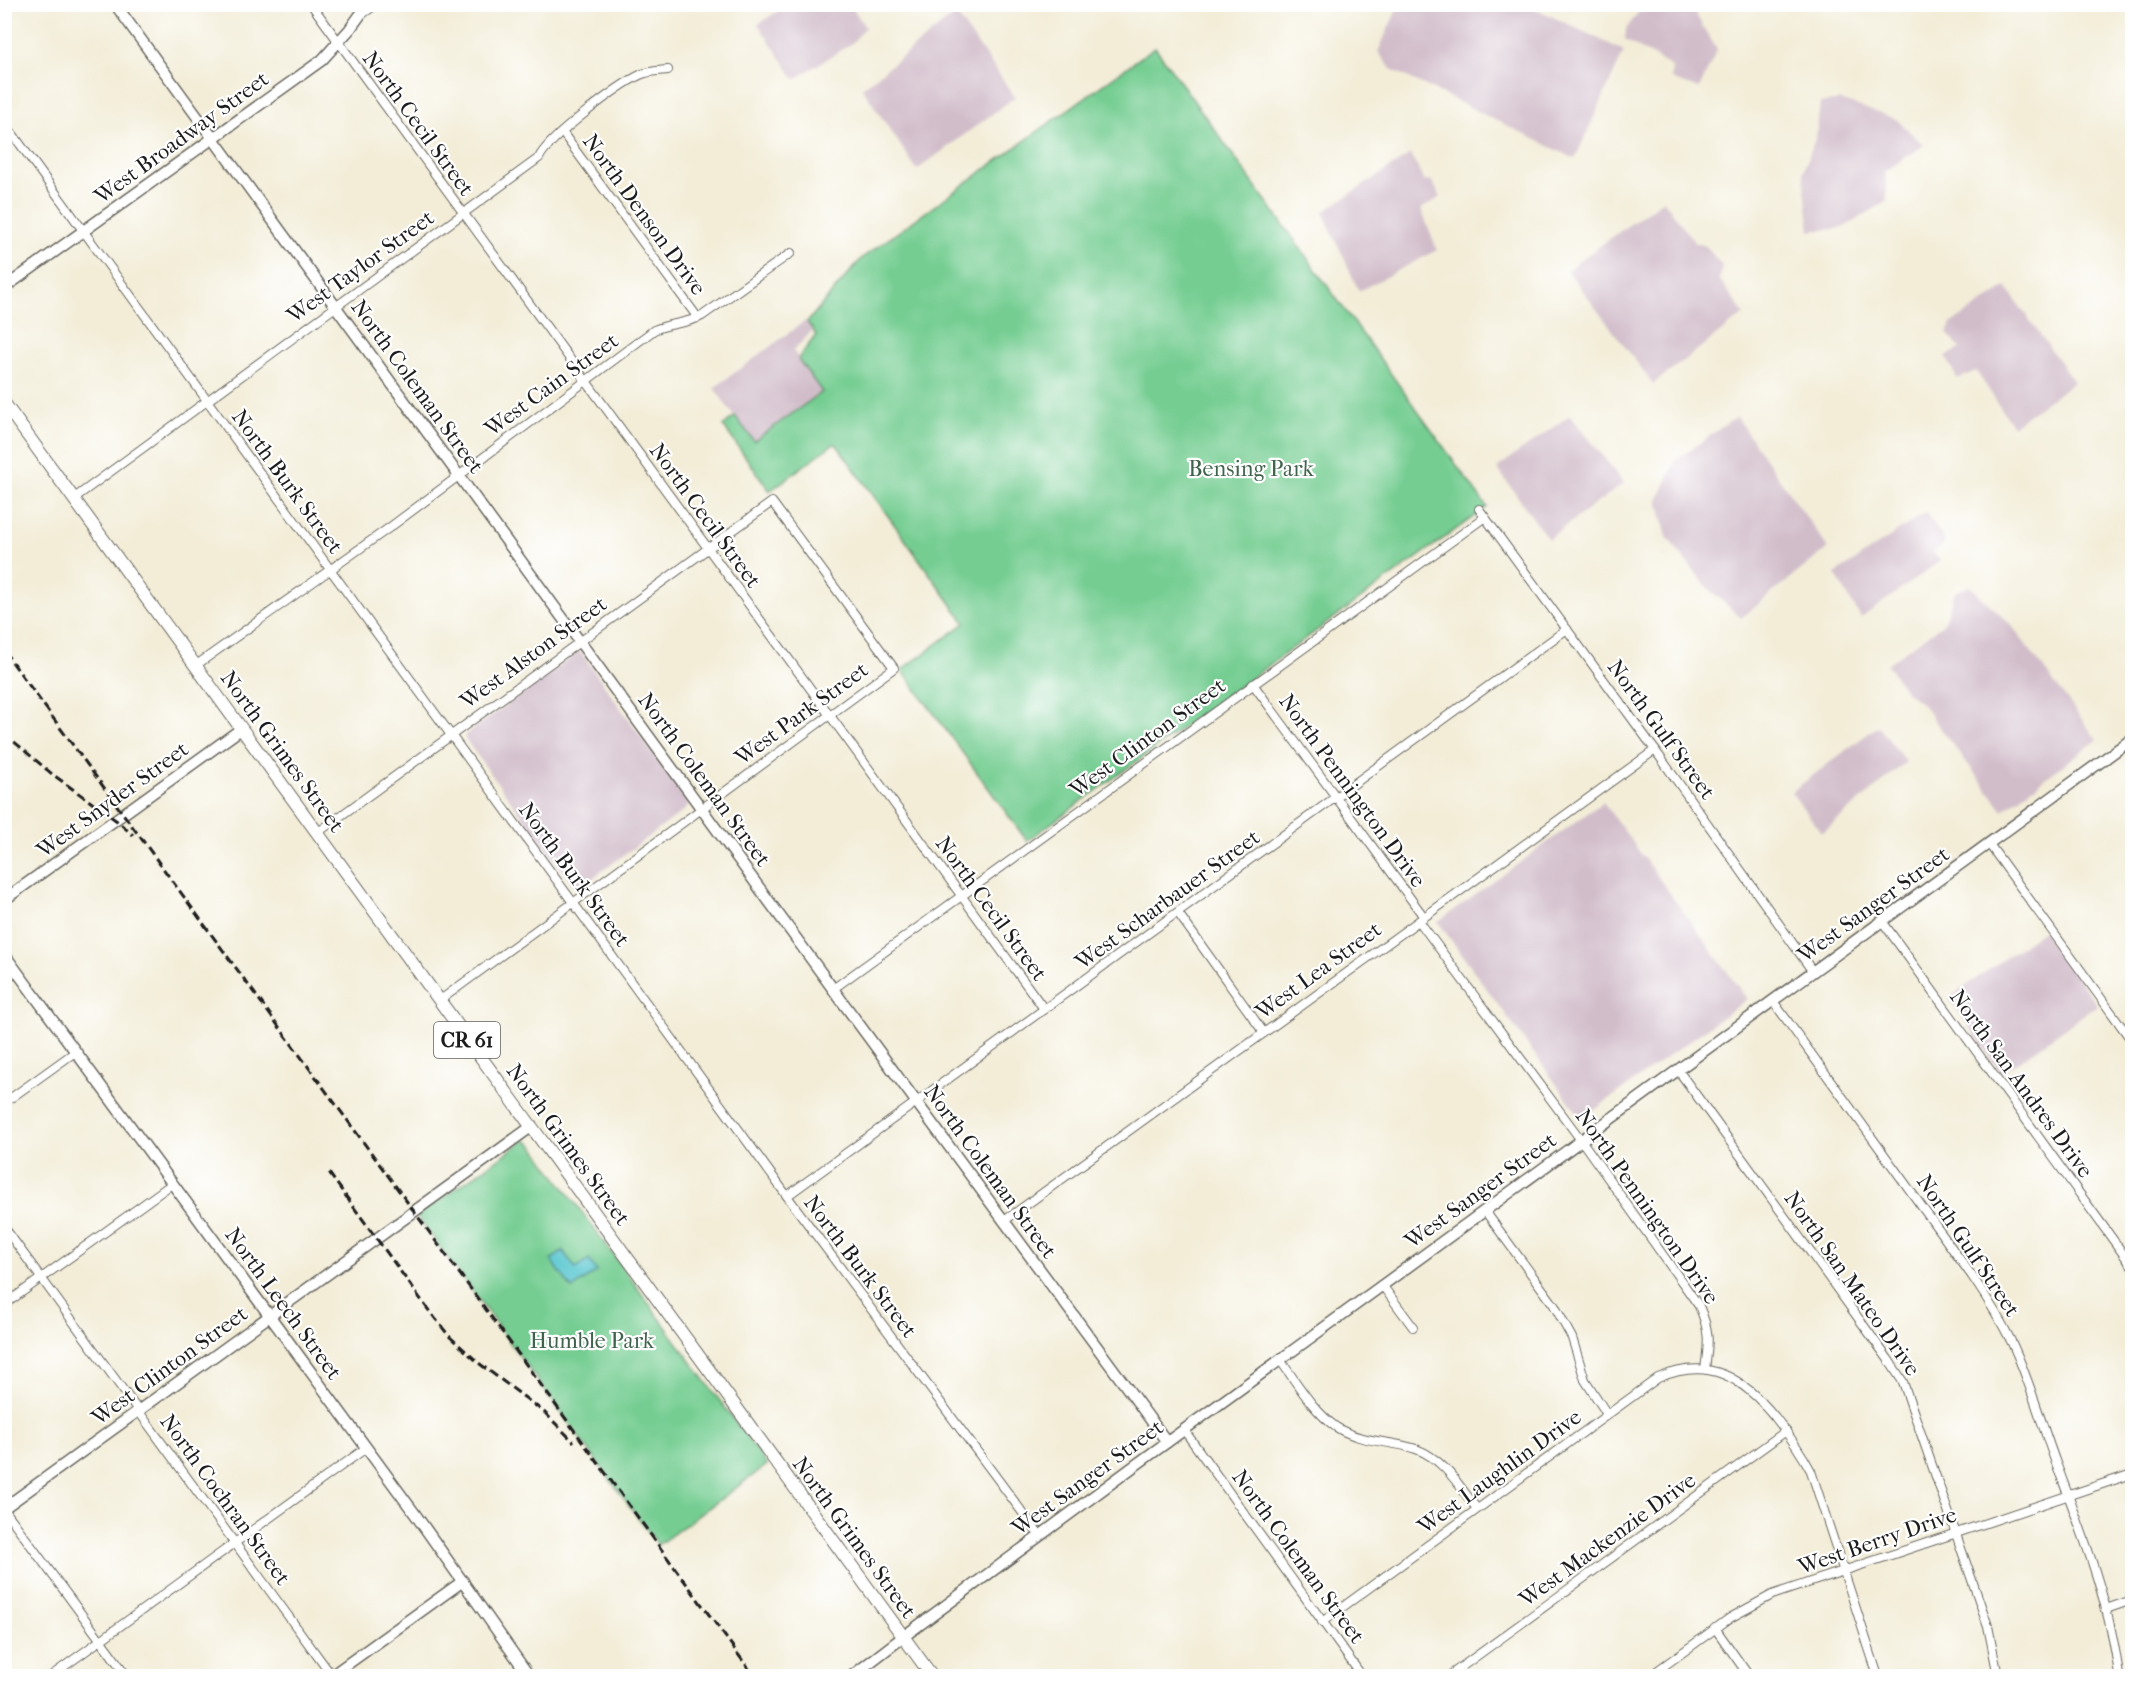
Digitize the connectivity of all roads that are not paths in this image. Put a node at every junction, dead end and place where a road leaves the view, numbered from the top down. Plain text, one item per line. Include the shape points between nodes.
1 (116, 4) edge
2 (311, 4) edge
3 (368, 4) edge
4 (377, 4) edge
5 (360, 16) junction
6 (339, 42) junction
7 (668, 70) dead end
8 (4, 122) edge
9 (562, 132) junction
10 (213, 137) junction
11 (463, 213) junction
12 (83, 231) junction
13 (790, 253) dead end
14 (4, 288) edge
15 (335, 306) junction
16 (698, 318) junction
17 (586, 381) junction
18 (207, 400) junction
19 (4, 403) edge
20 (460, 475) junction
21 (74, 499) junction
22 (1479, 508) dead end
23 (1485, 517) junction
24 (707, 548) junction
25 (330, 570) junction
26 (1567, 629) junction
27 (580, 640) junction
28 (195, 666) junction
29 (894, 668) joint
30 (1253, 684) junction
31 (829, 715) junction
32 (241, 729) junction
33 (451, 735) junction
34 (2133, 738) edge
35 (1655, 750) junction
36 (1336, 798) junction
37 (702, 808) junction
38 (317, 833) junction
39 (1989, 844) junction
40 (961, 896) junction
41 (4, 900) edge
42 (573, 902) junction
43 (1178, 914) junction
44 (1422, 919) junction
45 (1882, 921) junction
46 (4, 954) edge
47 (1813, 972) junction
48 (833, 989) junction
49 (439, 1001) junction
50 (1773, 1001) junction
51 (1044, 1009) junction
52 (1264, 1033) junction
53 (2133, 1041) edge
54 (75, 1052) junction
55 (1678, 1070) junction
56 (916, 1102) junction
57 (4, 1103) edge
58 (531, 1127) junction
59 (1581, 1140) junction
60 (172, 1183) junction
61 (787, 1196) junction
62 (1485, 1211) junction
63 (1004, 1221) junction
64 (4, 1227) edge
65 (2133, 1266) edge
66 (42, 1278) junction
67 (1382, 1286) junction
68 (4, 1305) edge
69 (269, 1316) junction
70 (1413, 1327) dead end
71 (1280, 1360) junction
72 (1705, 1369) junction
73 (138, 1411) junction
74 (1607, 1414) junction
75 (1184, 1430) junction
76 (1785, 1431) junction
77 (1167, 1442) junction
78 (366, 1448) junction
79 (2133, 1474) edge
80 (2068, 1495) junction
81 (4, 1508) edge
82 (1478, 1509) junction
83 (1957, 1532) junction
84 (1040, 1536) junction
85 (236, 1543) junction
86 (1844, 1570) junction
87 (463, 1581) junction
88 (2133, 1600) edge
89 (2106, 1609) junction
90 (1322, 1622) junction
91 (1716, 1628) junction
92 (903, 1637) junction
93 (101, 1641) junction
94 (332, 1676) edge
95 (51, 1677) edge
96 (127, 1677) edge
97 (529, 1677) edge
98 (852, 1677) edge
99 (932, 1677) edge
100 (1362, 1677) edge
101 (1449, 1677) edge
102 (1650, 1677) edge
103 (1749, 1677) edge
104 (1878, 1677) edge
105 (1998, 1677) edge
106 (2119, 1677) edge

1 - 10 street, North Coleman Street
2 - 6 street, North Cecil Street
3 - 5 street, West Broadway Street
4 - 5 street
5 - 6 street, West Broadway Street
6 - 10 street, West Broadway Street via 322,60
6 - 11 street, North Cecil Street
7 - 9 street, West Taylor Street via 641,74
8 - 12 street, North Burk Street
9 - 11 street, West Taylor Street via 539,158
9 - 16 street, North Denson Drive
10 - 12 street, West Broadway Street
10 - 15 street, North Coleman Street
11 - 15 street, West Taylor Street
11 - 17 street, North Cecil Street
12 - 14 street, West Broadway Street
12 - 18 street, North Burk Street
13 - 16 street, West Cain Street
15 - 18 street, West Taylor Street
15 - 20 street, North Coleman Street
16 - 17 street, West Cain Street via 654,330
17 - 20 street, West Cain Street
17 - 24 street, North Cecil Street
18 - 21 street, West Taylor Street
18 - 25 street, North Burk Street
19 - 21 main road, North Grimes Street / CR 61
20 - 25 street, West Cain Street
20 - 27 street, North Coleman Street
21 - 28 main road, North Grimes Street / CR 61
22 - 23 street, North Gulf Street
23 - 26 street, North Gulf Street
23 - 30 street, West Clinton Street
24 - 27 street, West Alston Street
24 - 29 street, West Alston Street via 772,502
24 - 31 street, North Cecil Street
25 - 28 street, West Cain Street
25 - 33 street, North Burk Street
26 - 35 street, North Gulf Street
26 - 36 street, West Scharbauer Street
27 - 33 street, West Alston Street
27 - 37 street, North Coleman Street
28 - 32 main road, North Grimes Street / CR 61
29 - 31 street, West Park Street
30 - 36 street, North Pennington Drive
30 - 40 street, West Clinton Street
31 - 37 street, West Park Street
31 - 40 street, North Cecil Street
32 - 38 main road, North Grimes Street / CR 61
32 - 41 street, West Snyder Street
33 - 38 street, West Alston Street
33 - 42 street, North Burk Street
34 - 39 street, West Sanger Street
35 - 44 street, West Lea Street
35 - 47 street, North Gulf Street
36 - 43 street, West Scharbauer Street
36 - 44 street, North Pennington Drive
37 - 42 street, West Park Street
37 - 48 street, North Coleman Street
38 - 49 main road, North Grimes Street / CR 61
39 - 45 street, West Sanger Street
39 - 53 street
40 - 48 street, West Clinton Street
40 - 51 street, North Cecil Street
42 - 49 street, West Park Street
42 - 61 street, North Burk Street
43 - 51 street, West Scharbauer Street
43 - 52 street
44 - 52 street, West Lea Street
44 - 59 street, North Pennington Drive
45 - 47 street, West Sanger Street
45 - 65 street, North San Andres Drive
46 - 54 street, North Leech Street
47 - 50 street, West Sanger Street
48 - 56 street, North Coleman Street
49 - 58 main road, North Grimes Street / CR 61
50 - 55 street, West Sanger Street
50 - 80 street, North Gulf Street via 1991,1304 2013,1345
51 - 56 street, West Scharbauer Street
52 - 63 street, West Lea Street
54 - 57 street
54 - 60 street, North Leech Street
55 - 59 street, West Sanger Street
55 - 83 street, North San Mateo Drive via 1897,1372
56 - 61 street, West Scharbauer Street
56 - 63 street, North Coleman Street
58 - 69 street, West Clinton Street
58 - 92 main road, North Grimes Street / CR 61
59 - 62 street, West Sanger Street
59 - 72 street, North Pennington Drive via 1699,1306 1708,1325
60 - 66 street
60 - 69 street, North Leech Street
61 - 84 street, North Burk Street
62 - 67 street, West Sanger Street
62 - 74 street via 1554,1305 1572,1338 1585,1380
63 - 77 street, North Coleman Street
64 - 66 street, North Cochran Street
66 - 68 street
66 - 73 street, North Cochran Street
67 - 70 street
67 - 71 street, West Sanger Street
69 - 73 street, West Clinton Street
69 - 78 street, North Leech Street
71 - 75 street, West Sanger Street
71 - 82 street via 1324,1418 1337,1428 1358,1438 1401,1445 1431,1457
72 - 74 street, West Laughlin Drive via 1671,1372
72 - 76 street via 1722,1372 1748,1388
73 - 81 street, West Clinton Street
73 - 85 street, North Cochran Street
74 - 82 street, West Laughlin Drive
75 - 77 street, West Sanger Street
75 - 90 street, North Coleman Street
76 - 86 street via 1811,1471
76 - 101 street, West Mackenzie Drive
77 - 84 street, West Sanger Street
78 - 85 street
78 - 87 street, North Leech Street
79 - 80 street, West Berry Drive
80 - 83 street, West Berry Drive
80 - 89 street, North Gulf Street
81 - 93 street
82 - 90 street, West Laughlin Drive
83 - 86 street, West Berry Drive
83 - 105 street, North San Mateo Drive via 1988,1626
84 - 92 street, West Sanger Street
85 - 93 street
85 - 94 street, North Cochran Street
86 - 91 street, West Berry Drive via 1772,1595
86 - 104 street
87 - 94 street
87 - 97 street, North Leech Street
88 - 89 street
89 - 106 street, North Gulf Street
90 - 100 street, North Coleman Street
91 - 102 street, West Berry Drive
91 - 103 street
92 - 98 street, West Sanger Street
92 - 99 main road, North Grimes Street / CR 61
93 - 95 street
93 - 96 street

